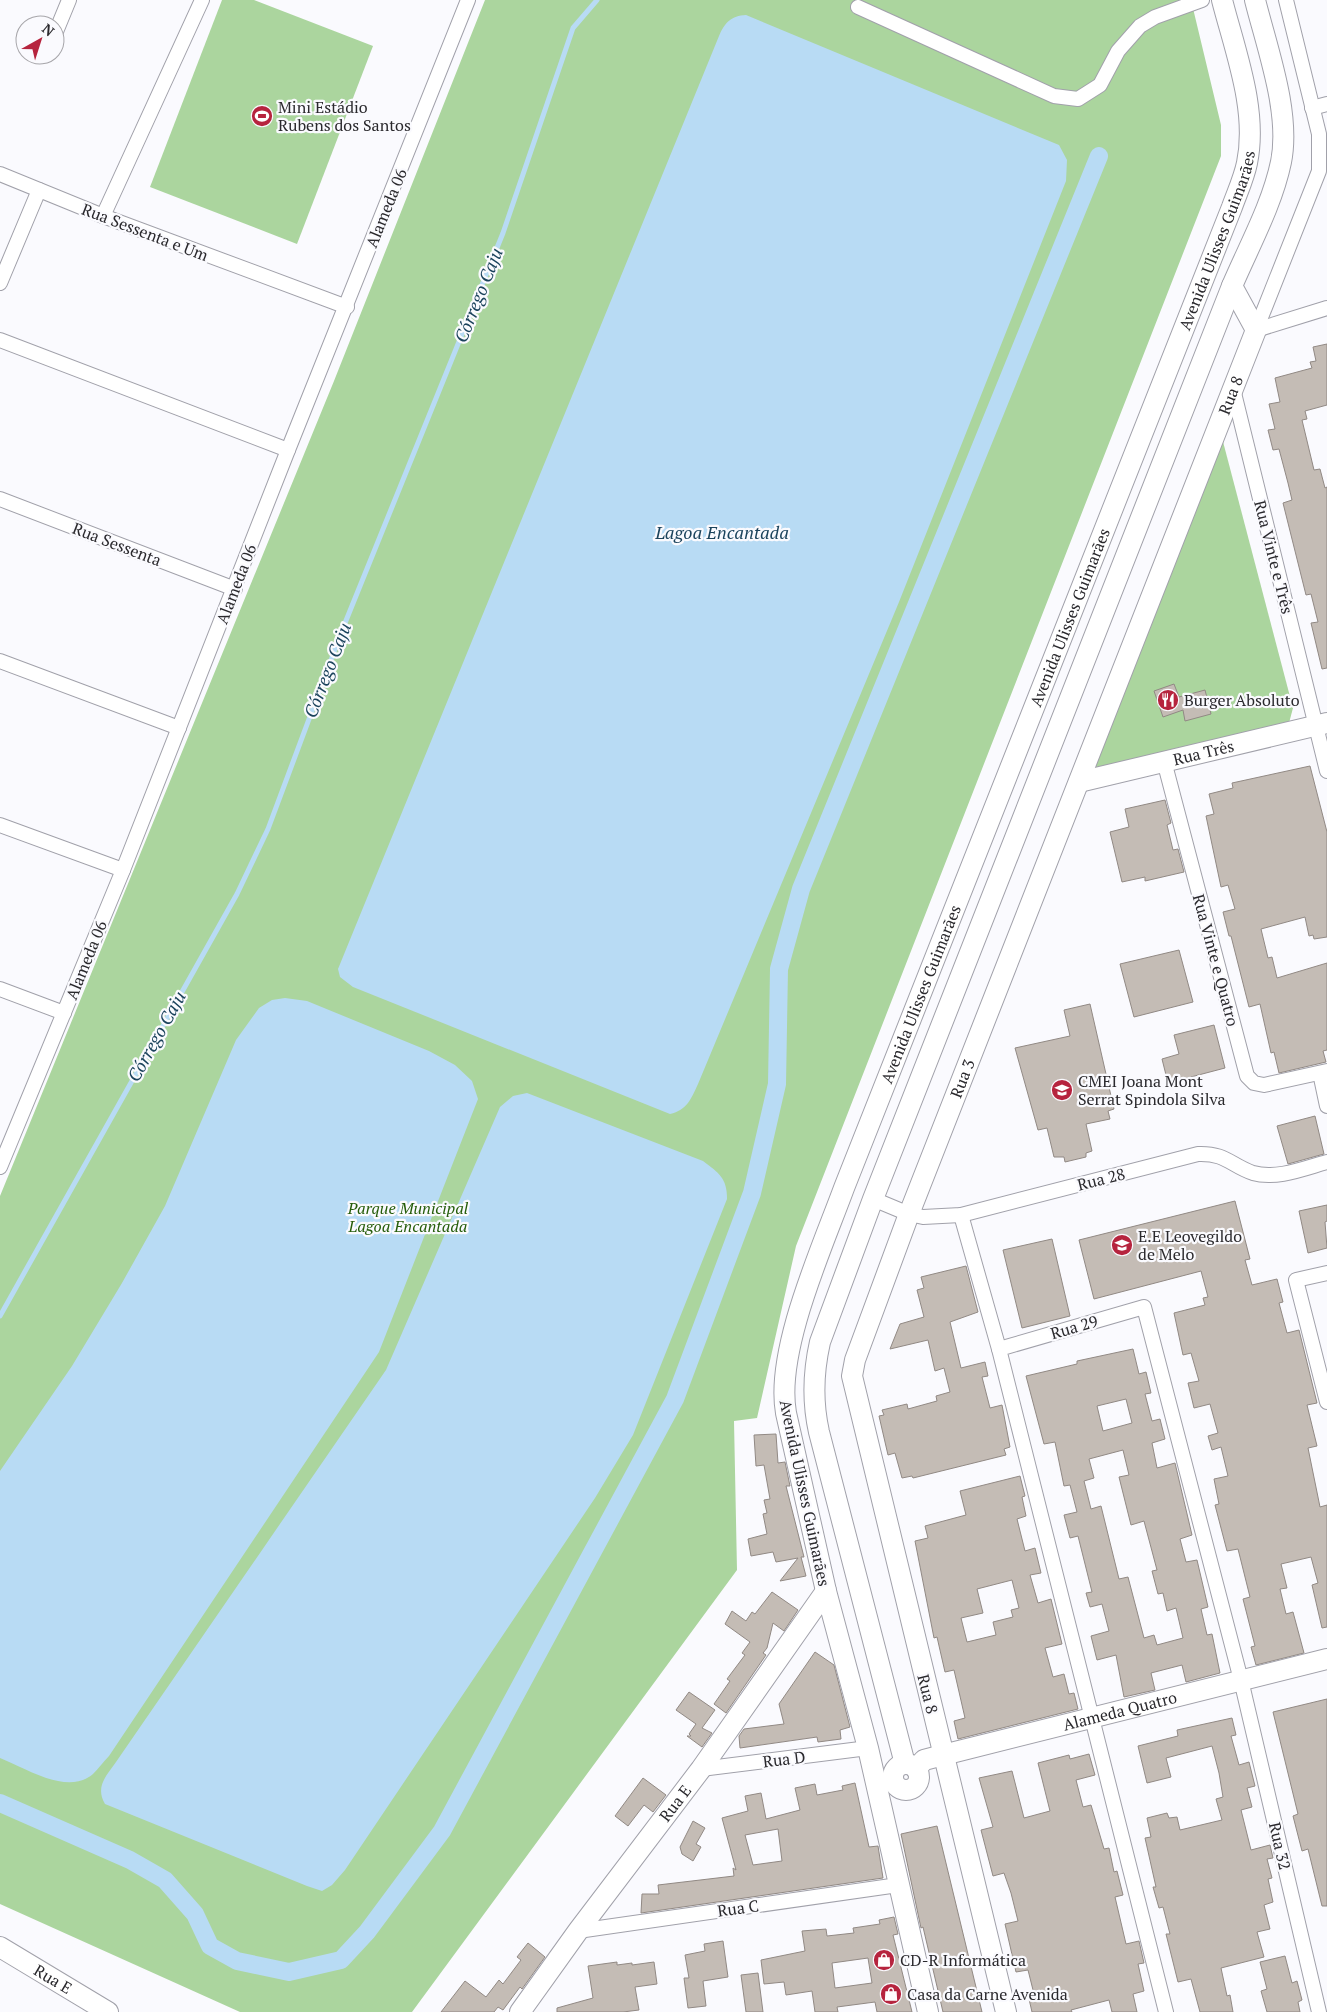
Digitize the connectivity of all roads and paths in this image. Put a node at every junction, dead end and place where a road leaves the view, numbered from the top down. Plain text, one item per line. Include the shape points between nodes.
1 (69, 0) edge
2 (202, 0) edge
3 (468, 0) edge
4 (1202, 0) edge
5 (1222, 0) edge
6 (1255, 0) edge
7 (1286, 0) edge
8 (858, 7) dead end
9 (63, 15) edge
10 (1327, 104) edge
11 (1312, 108) junction
12 (0, 174) edge
13 (38, 190) junction
14 (103, 216) junction
15 (0, 283) edge
16 (1232, 286) junction
17 (346, 307) junction
18 (1327, 308) edge
19 (1256, 330) junction
20 (0, 340) edge
21 (1232, 388) junction
22 (288, 450) junction
23 (0, 498) edge
24 (235, 589) junction
25 (0, 661) edge
26 (1322, 724) edge
27 (179, 728) junction
28 (1164, 761) junction
29 (1327, 771) edge
30 (1079, 782) junction
31 (0, 824) edge
32 (123, 870) junction
33 (0, 989) edge
34 (64, 1012) junction
35 (1323, 1072) edge
36 (1327, 1106) edge
37 (1, 1161) edge
38 (1327, 1162) edge
39 (844, 1188) junction
40 (873, 1199) junction
41 (909, 1214) junction
42 (961, 1215) junction
43 (1327, 1273) edge
44 (999, 1349) junction
45 (852, 1376) joint
46 (1327, 1402) edge
47 (826, 1591) junction
48 (1327, 1659) edge
49 (1241, 1680) junction
50 (1091, 1718) junction
51 (868, 1748) junction
52 (943, 1755) junction
53 (701, 1769) junction
54 (897, 1773) junction
55 (898, 1885) junction
56 (578, 1931) junction
57 (0, 1947) edge
58 (108, 2012) edge
59 (520, 2012) edge
60 (928, 2012) edge
61 (1006, 2012) edge
62 (1166, 2012) edge
63 (1320, 2012) edge

1 - 9 street
2 - 14 street
3 - 17 street, Alameda 06
4 - 8 street via 1154,17 1140,26 1118,51 1100,85 1078,98 1054,96
5 - 39 main road, Avenida Ulisses Guimarães via 1250,123 1247,163
6 - 16 main road, Avenida Ulisses Guimarães via 1280,100 1282,160 1272,194
7 - 11 street, Rua 8
10 - 11 street
11 - 19 street, Rua 8 via 1320,134 1318,170
12 - 13 street, Rua Sessenta e Um
13 - 14 street, Rua Sessenta e Um
13 - 15 street
14 - 17 street, Rua Sessenta e Um
16 - 19 main road
16 - 40 main road, Avenida Ulisses Guimarães
17 - 22 street, Alameda 06
18 - 19 street
19 - 21 main road, Rua 8
20 - 22 street
21 - 26 street, Rua Vinte e Três
21 - 30 main road, Rua 8
22 - 24 street, Alameda 06
23 - 24 street, Rua Sessenta
24 - 27 street, Alameda 06
25 - 27 street
26 - 28 main road, Rua Três
26 - 29 street
27 - 32 street, Alameda 06
28 - 30 main road, Rua Três
28 - 35 street, Rua Vinte e Quatro via 1247,1076 1264,1086
30 - 41 main road, Rua 3
31 - 32 street
32 - 34 street, Alameda 06
33 - 34 street
34 - 37 street, Alameda 06
35 - 36 street
38 - 42 street, Rua 28 via 1279,1174 1266,1174 1255,1173 1223,1156 1198,1154
39 - 40 main road
39 - 47 main road, Avenida Ulisses Guimarães via 790,1345 784,1386 786,1413
40 - 41 street, Rua 28
40 - 54 main road, Avenida Ulisses Guimarães via 820,1342 813,1381 819,1432
41 - 42 street, Rua 28 via 923,1217
41 - 45 main road, Rua 3
42 - 44 street
43 - 46 street via 1296,1280
44 - 49 street, Rua 29 via 1144,1307
44 - 50 street
45 - 52 main road, Rua 8
47 - 51 main road, Avenida Ulisses Guimarães
47 - 53 main road, Rua E
48 - 49 main road, Alameda Quatro
49 - 50 main road, Alameda Quatro
49 - 63 street, Rua 32
50 - 52 main road, Alameda Quatro
50 - 62 street
51 - 53 street, Rua D
51 - 54 main road, Avenida Ulisses Guimarães
52 - 54 main road, Alameda Quatro
52 - 61 main road, Rua 8
53 - 56 main road, Rua E
54 - 55 main road, Avenida Ulisses Guimarães
55 - 56 street, Rua C
55 - 60 main road, Avenida Ulisses Guimarães
56 - 59 main road, Rua E
57 - 58 main road, Rua E

